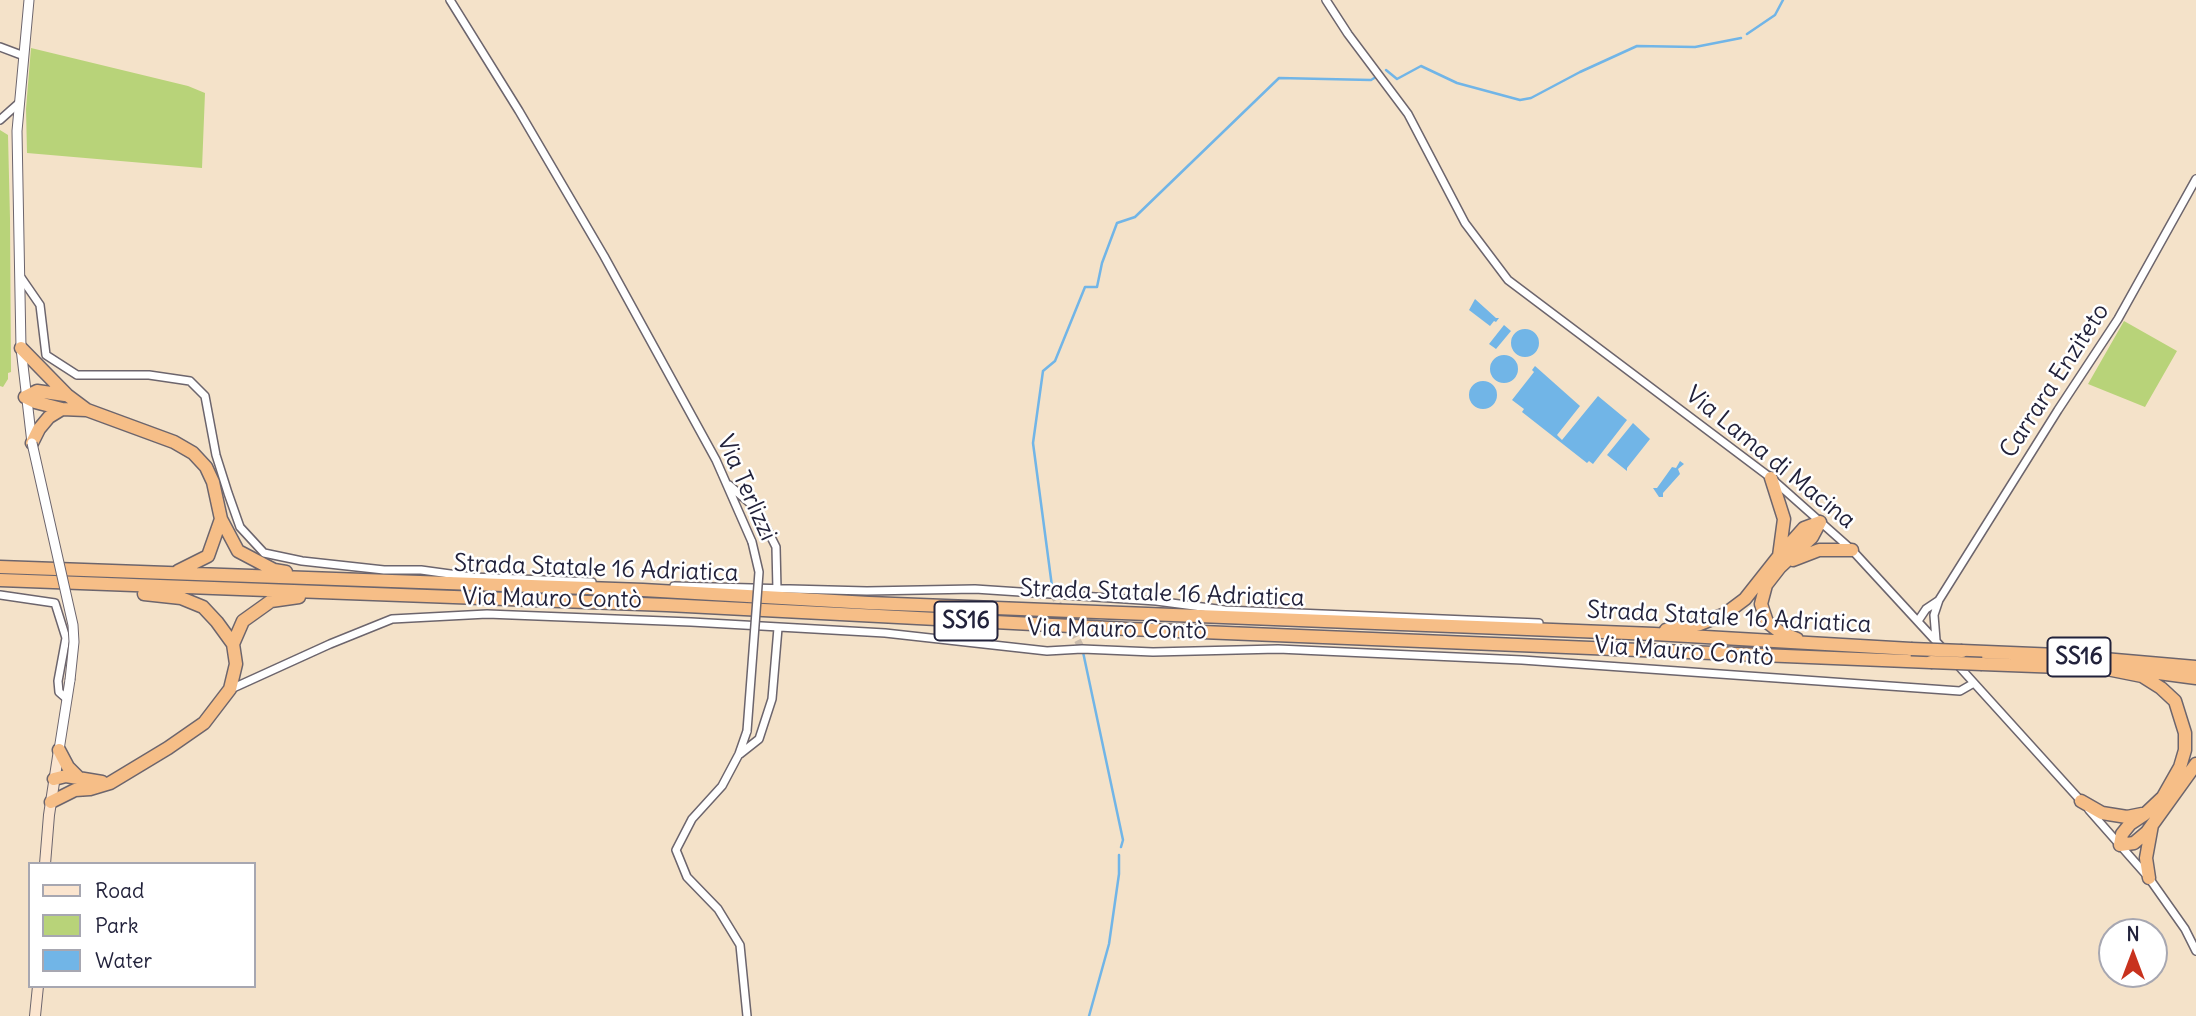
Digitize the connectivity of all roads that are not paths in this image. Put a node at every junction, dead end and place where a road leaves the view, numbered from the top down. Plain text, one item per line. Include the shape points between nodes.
1 (29, 0) edge
2 (450, 0) edge
3 (1326, 0) edge
4 (0, 47) edge
5 (23, 56) junction
6 (19, 103) junction
7 (0, 120) edge
8 (2196, 179) edge
9 (20, 276) junction
10 (21, 348) junction
11 (67, 395) junction
12 (25, 397) junction
13 (62, 409) junction
14 (87, 410) junction
15 (32, 443) junction
16 (1771, 478) junction
17 (728, 484) junction
18 (221, 519) junction
19 (1820, 522) junction
20 (1852, 550) junction
21 (1780, 562) junction
22 (0, 567) edge
23 (139, 572) junction
24 (0, 580) edge
25 (380, 581) junction
26 (90, 584) junction
27 (777, 590) junction
28 (338, 593) junction
29 (0, 596) edge
30 (1938, 600) junction
31 (1906, 609) junction
32 (1926, 609) junction
33 (1934, 615) junction
34 (1539, 623) dead end
35 (1920, 624) junction
36 (778, 628) junction
37 (1639, 634) junction
38 (1936, 641) junction
39 (233, 644) junction
40 (1810, 644) junction
41 (2196, 667) edge
42 (2106, 669) junction
43 (2196, 678) edge
44 (1974, 683) junction
45 (230, 689) junction
46 (67, 699) junction
47 (59, 750) junction
48 (739, 754) junction
49 (2196, 764) edge
50 (54, 779) junction
51 (77, 784) junction
52 (2081, 801) junction
53 (51, 803) junction
54 (2149, 819) junction
55 (2120, 845) junction
56 (45, 862) edge
57 (2149, 878) junction
58 (2196, 951) edge
59 (38, 988) edge
60 (35, 1016) edge
61 (747, 1016) edge

1 - 5 street
2 - 17 street, Via Terlizzi via 604,256
3 - 16 street, Via Lama di Macina via 1408,114 1465,223 1508,279
4 - 5 street
5 - 6 street
6 - 7 street
6 - 9 street
8 - 30 street, Carrara Enziteto via 2118,319
9 - 10 street
9 - 27 street via 40,305 46,355 77,375 149,375 190,381 205,396 216,455 240,527 264,553 302,561 472,577
10 - 11 highway
10 - 12 street
11 - 12 highway via 37,391
11 - 14 highway
12 - 13 highway
12 - 15 street
13 - 14 highway
13 - 15 highway via 49,416
14 - 18 highway via 193,453 213,482
15 - 46 street, bridge via 73,625
16 - 19 street, Via Lama di Macina
16 - 21 highway via 1784,519
17 - 27 street via 752,505 776,547
17 - 48 street, Via Terlizzi, bridge via 759,572 747,731
18 - 23 highway via 208,556 180,570
18 - 25 highway via 238,551 274,570
19 - 20 street, Via Lama di Macina
19 - 21 highway via 1812,537
20 - 21 highway via 1819,550
20 - 31 street, Via Lama di Macina
21 - 37 highway via 1725,614 1700,624
21 - 40 highway via 1760,604 1767,622
22 - 23 highway, Strada Statale 16 Adriatica / SS16
23 - 25 highway, Strada Statale 16 Adriatica / SS16
24 - 26 highway, Strada Statale 16 Adriatica / SS16
25 - 37 highway, Strada Statale 16 Adriatica / SS16
26 - 28 highway, Strada Statale 16 Adriatica / SS16
26 - 39 highway via 103,591 181,598 203,607
27 - 34 street via 975,589 1225,610
28 - 39 highway via 271,601 243,621
28 - 42 highway, Strada Statale 16 Adriatica / SS16, bridge
29 - 46 street via 55,603 66,638 59,692
30 - 32 street, Carrara Enziteto
30 - 33 street, Carrara Enziteto
31 - 32 street
31 - 35 street, Via Lama di Macina
32 - 35 street, Carrara Enziteto
33 - 35 street, Carrara Enziteto
33 - 38 street, Carrara Enziteto
35 - 38 street, Via Lama di Macina
36 - 44 street, Via Mauro Contò via 1047,651 1278,649 1522,660 1960,691
36 - 45 street, Via Mauro Contò via 486,614 392,619
36 - 48 street via 772,699 759,739
37 - 40 highway, Strada Statale 16 Adriatica / SS16
38 - 44 street, Via Lama di Macina
39 - 45 highway via 236,664
40 - 41 highway, Strada Statale 16 Adriatica / SS16, bridge via 2058,655
42 - 43 highway, Strada Statale 16 Adriatica / SS16
42 - 54 highway via 2142,677 2161,688 2175,701 2181,716 2185,750 2180,767
44 - 52 street, Via Lama di Macina
45 - 51 highway via 204,723 168,748 110,783 90,789
46 - 47 street
47 - 50 main road
47 - 51 highway
48 - 61 street, Via Terlizzi via 722,786 692,819 676,850 687,877 718,909 740,946
49 - 54 highway
50 - 51 highway
50 - 53 main road
51 - 53 highway
52 - 54 highway via 2102,813
52 - 55 street, Via Lama di Macina
53 - 56 main road
54 - 55 highway via 2134,843
54 - 57 highway
55 - 57 street, Via Lama di Macina
57 - 58 street, Via Lama di Macina
59 - 60 main road

